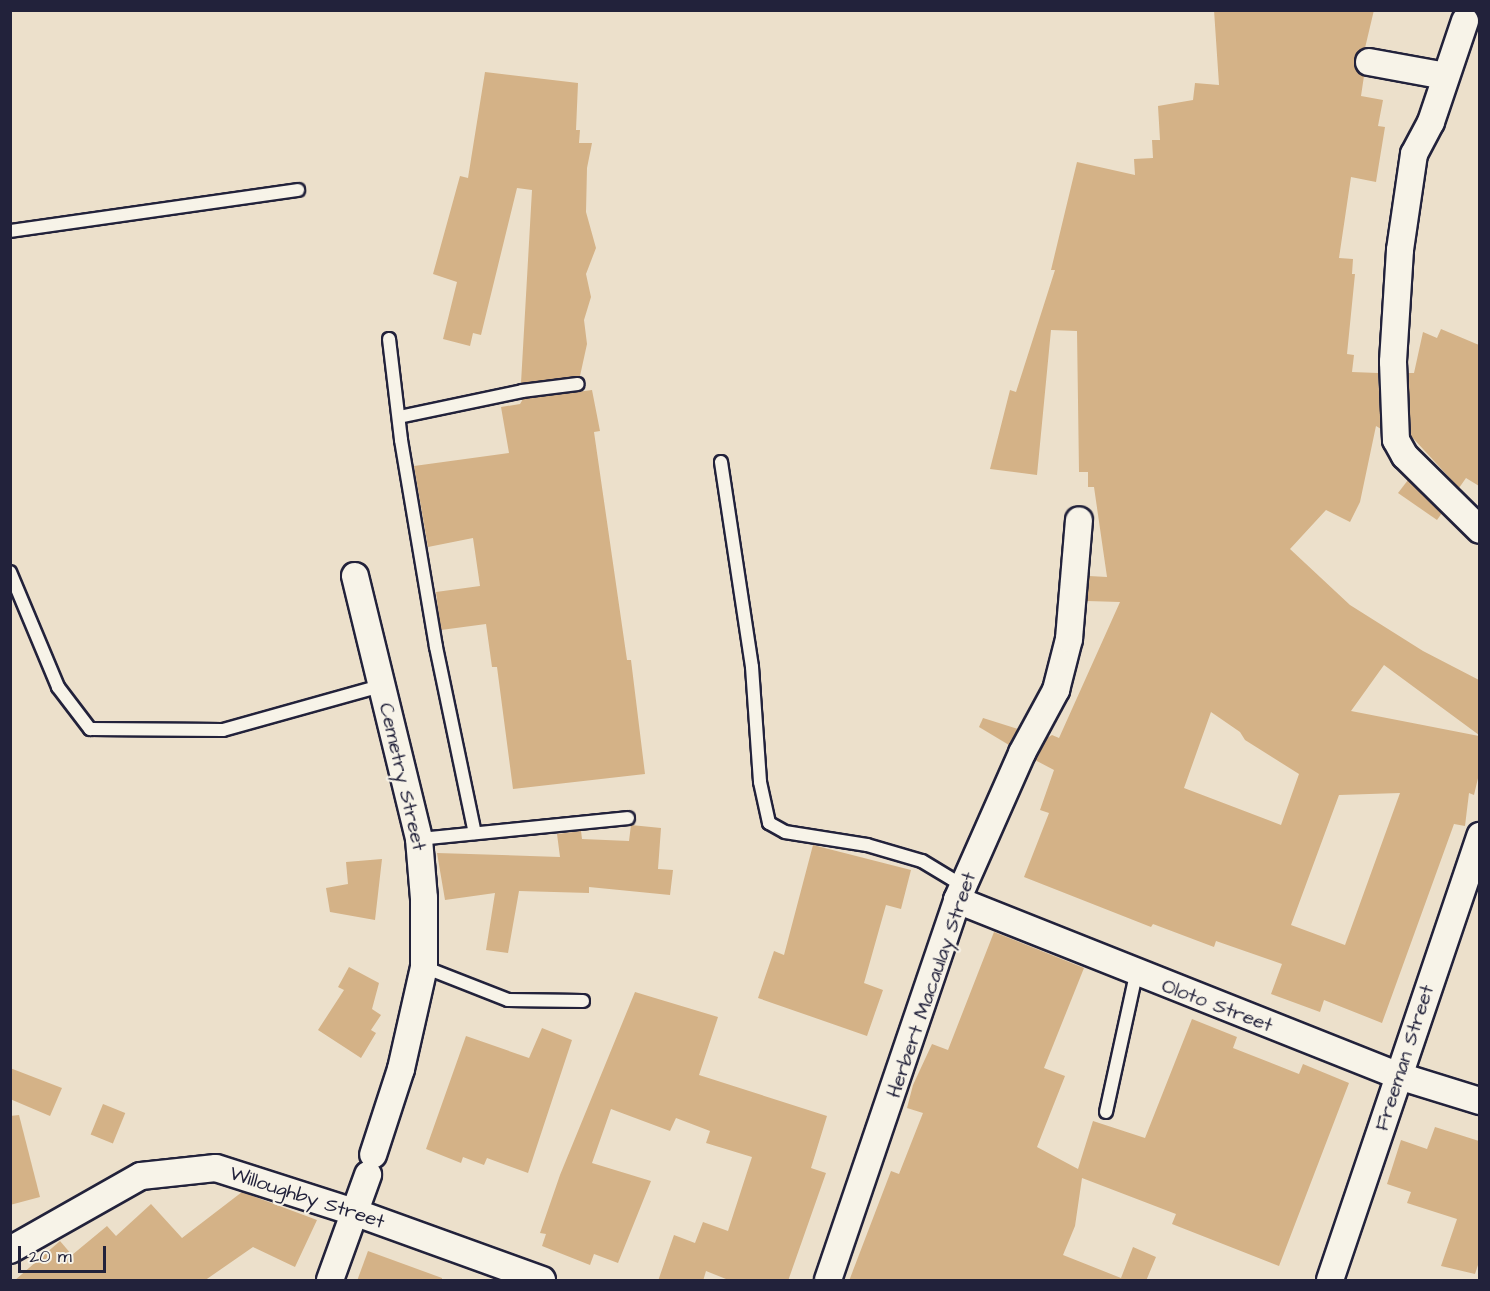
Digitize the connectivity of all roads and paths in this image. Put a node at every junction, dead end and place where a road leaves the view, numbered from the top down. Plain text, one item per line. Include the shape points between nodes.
1 (1465, 21) dead end
2 (1369, 62) dead end
3 (1446, 76) junction
4 (298, 190) dead end
5 (10, 231) edge
6 (389, 339) dead end
7 (578, 384) dead end
8 (399, 417) junction
9 (721, 462) dead end
10 (1079, 520) dead end
11 (1479, 530) edge
12 (10, 572) edge
13 (355, 576) dead end
14 (381, 686) junction
15 (628, 818) dead end
16 (475, 833) junction
17 (1479, 836) edge
18 (419, 839) junction
19 (961, 894) junction
20 (424, 967) junction
21 (1136, 974) junction
22 (583, 1001) dead end
23 (1399, 1076) junction
24 (1479, 1101) edge
25 (1106, 1112) dead end
26 (354, 1212) junction
27 (10, 1250) edge
28 (330, 1281) edge
29 (542, 1281) edge
30 (828, 1281) edge
31 (1330, 1281) edge

1 - 3 street
2 - 3 street
3 - 11 street via 1431,122 1414,154 1400,250 1393,362 1396,440 1405,456
4 - 5 lane
6 - 8 lane
7 - 8 lane via 522,391
8 - 16 lane via 436,647
9 - 19 lane via 752,667 760,782 769,823 785,832 867,845 922,861
10 - 19 street, Herbert Macaulay Street via 1069,639 1056,690 1022,753
12 - 14 lane via 58,687 90,729 223,730
13 - 14 street, Cemetry Street
14 - 18 street, Cemetry Street
15 - 16 lane
16 - 18 lane
17 - 23 street, Freeman Street
18 - 20 street, Cemetry Street
19 - 21 street, Oloto Street
19 - 30 street, Herbert Macaulay Street
20 - 22 lane via 508,1000
20 - 26 street, Cemetry Street via 400,1070
21 - 23 street, Oloto Street
21 - 25 lane
23 - 24 street, Oloto Street
23 - 31 street, Freeman Street
26 - 27 street, Willoughby Street via 216,1168 179,1170 141,1176
26 - 28 street, Cemetry Street
26 - 29 street, Willoughby Street

